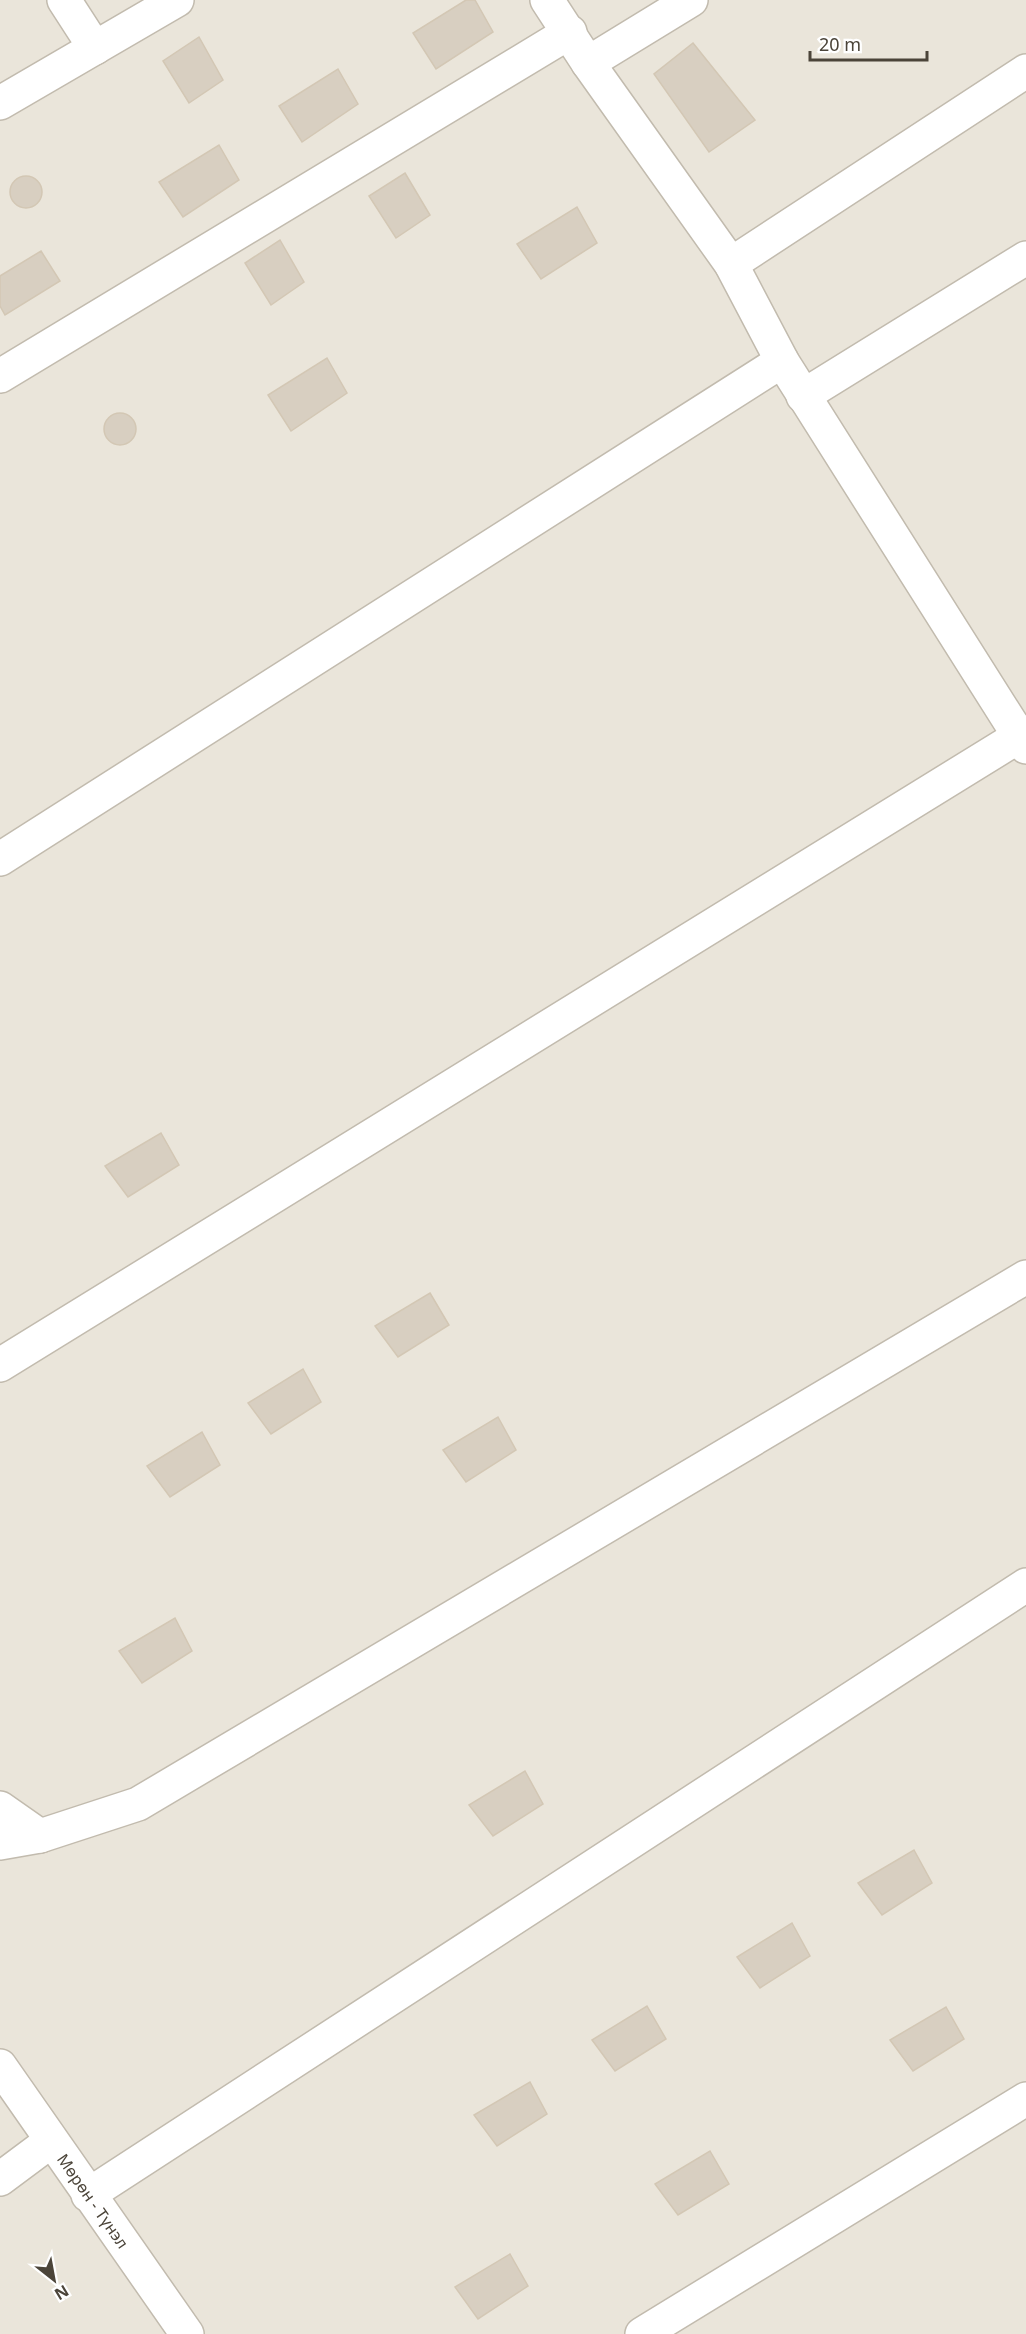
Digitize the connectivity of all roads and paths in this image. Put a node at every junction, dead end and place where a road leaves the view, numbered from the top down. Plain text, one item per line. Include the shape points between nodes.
1 (64, 0) edge
2 (177, 0) edge
3 (547, 0) edge
4 (691, 0) edge
5 (570, 32) junction
6 (95, 48) junction
7 (588, 63) junction
8 (1026, 70) edge
9 (0, 103) edge
10 (1026, 258) edge
11 (731, 264) junction
12 (782, 361) junction
13 (0, 376) edge
14 (803, 396) junction
15 (1024, 739) edge
16 (0, 859) edge
17 (1026, 1277) edge
18 (0, 1365) edge
19 (1026, 1585) edge
20 (0, 1808) edge
21 (40, 1836) junction
22 (0, 1843) edge
23 (0, 2066) edge
24 (1026, 2099) edge
25 (51, 2141) junction
26 (0, 2178) edge
27 (88, 2195) junction
28 (187, 2334) edge
29 (642, 2334) edge

1 - 6 street
2 - 6 street
3 - 5 street
4 - 7 street
5 - 7 street
5 - 13 street
6 - 9 street
7 - 11 street
8 - 11 street
10 - 14 street
11 - 12 street
12 - 14 street
12 - 16 street
14 - 15 street
15 - 18 street
17 - 21 street via 138,1804
19 - 27 street
20 - 21 street
21 - 22 street
23 - 25 street, Мөрөн - Түнэл
24 - 29 street
25 - 26 street
25 - 27 street, Мөрөн - Түнэл
27 - 28 street, Мөрөн - Түнэл

